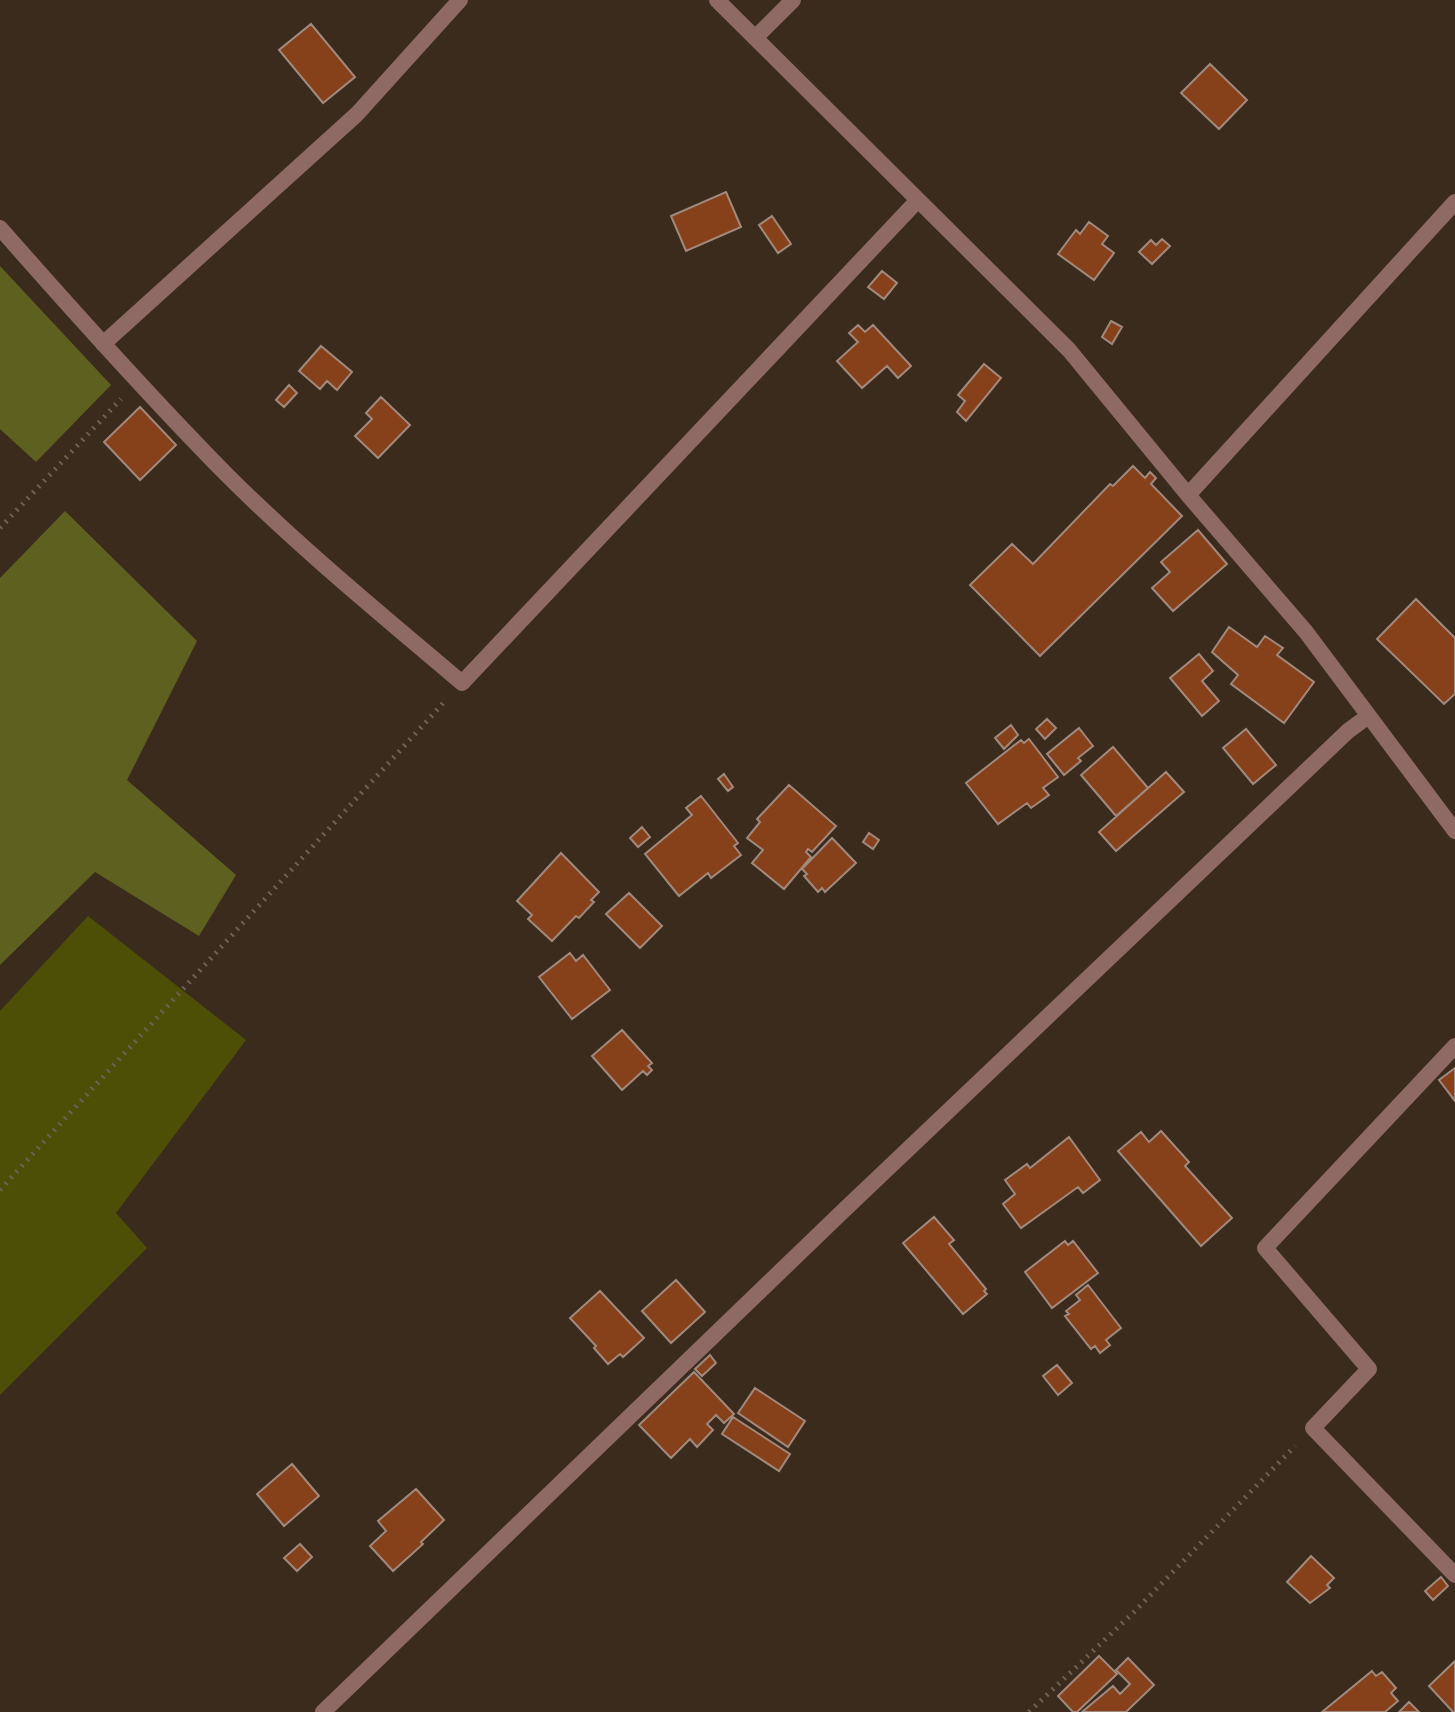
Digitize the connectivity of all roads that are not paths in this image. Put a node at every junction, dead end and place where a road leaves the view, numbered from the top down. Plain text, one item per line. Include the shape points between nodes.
1 (460, 0) edge
2 (717, 0) edge
3 (793, 0) edge
4 (755, 38) junction
5 (918, 200) junction
6 (1455, 202) edge
7 (0, 228) edge
8 (103, 344) junction
9 (1188, 495) junction
10 (1367, 717) junction
11 (1455, 831) edge
12 (1455, 1046) edge
13 (1455, 1575) edge
14 (323, 1712) edge

1 - 8 street via 357,114
2 - 4 street
3 - 4 street
4 - 5 street
5 - 8 street via 462,683 227,475
5 - 9 street via 1069,350
6 - 9 street
7 - 8 street
9 - 10 street via 1306,632
10 - 11 street
10 - 14 street
12 - 13 street via 1265,1248 1369,1369 1313,1428

